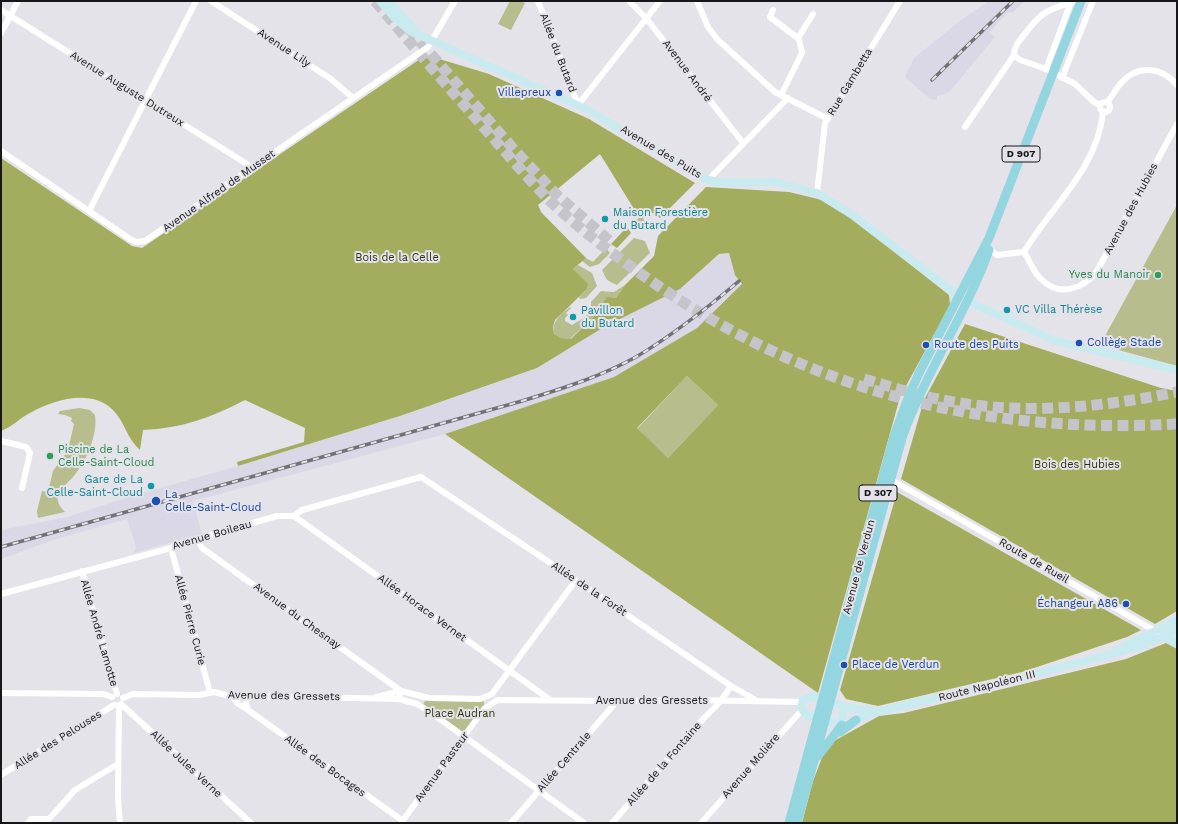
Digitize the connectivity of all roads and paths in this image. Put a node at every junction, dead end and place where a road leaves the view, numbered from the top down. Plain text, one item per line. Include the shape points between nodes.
1 (18, 1) edge
2 (196, 1) edge
3 (211, 1) edge
4 (380, 1) edge
5 (388, 1) edge
6 (455, 1) edge
7 (538, 1) edge
8 (629, 1) edge
9 (660, 1) edge
10 (697, 1) edge
11 (900, 1) edge
12 (1081, 1) edge
13 (1093, 1) edge
14 (1073, 2) edge
15 (1, 10) edge
16 (773, 10) dead end
17 (813, 14) dead end
18 (10, 16) junction
19 (646, 18) junction
20 (1, 33) edge
21 (418, 34) junction
22 (798, 38) junction
23 (432, 42) junction
24 (1014, 55) junction
25 (1051, 71) junction
26 (1062, 78) junction
27 (1177, 85) edge
28 (781, 95) junction
29 (353, 98) junction
30 (788, 98) junction
31 (145, 100) junction
32 (1107, 102) junction
33 (578, 105) junction
34 (1100, 105) junction
35 (1103, 112) junction
36 (828, 119) junction
37 (1177, 124) edge
38 (965, 127) dead end
39 (743, 143) junction
40 (1, 151) edge
41 (251, 169) junction
42 (708, 180) junction
43 (817, 193) junction
44 (89, 211) junction
45 (989, 238) junction
46 (989, 249) junction
47 (1024, 252) junction
48 (963, 299) junction
49 (1177, 370) edge
50 (1, 441) edge
51 (421, 477) joint
52 (890, 479) junction
53 (22, 488) dead end
54 (294, 516) junction
55 (197, 538) junction
56 (171, 548) junction
57 (82, 572) junction
58 (576, 580) junction
59 (1, 594) edge
60 (1177, 620) edge
61 (1177, 630) edge
62 (1156, 631) junction
63 (1165, 637) junction
64 (1177, 644) edge
65 (1097, 659) junction
66 (510, 672) junction
67 (731, 686) junction
68 (401, 691) junction
69 (1, 693) edge
70 (210, 693) junction
71 (114, 695) junction
72 (247, 696) junction
73 (233, 697) junction
74 (375, 697) junction
75 (429, 698) junction
76 (399, 699) junction
77 (502, 699) joint
78 (549, 700) junction
79 (756, 700) junction
80 (827, 700) junction
81 (617, 701) junction
82 (720, 702) junction
83 (119, 703) junction
84 (802, 706) junction
85 (844, 706) junction
86 (423, 707) junction
87 (248, 710) junction
88 (877, 712) junction
89 (821, 720) junction
90 (856, 720) junction
91 (842, 725) junction
92 (464, 737) junction
93 (829, 740) junction
94 (814, 762) junction
95 (118, 764) junction
96 (1, 775) edge
97 (540, 791) junction
98 (402, 822) edge
99 (28, 823) edge
100 (120, 823) edge
101 (251, 823) edge
102 (511, 823) edge
103 (584, 823) edge
104 (612, 823) edge
105 (701, 823) edge
106 (789, 823) edge
107 (797, 823) edge

1 - 18 street
2 - 31 street
3 - 29 street, Avenue Lily via 331,79
4 - 21 street, Avenue des Puits via 404,27
5 - 21 street, Avenue des Puits
6 - 23 street
7 - 33 street, Allée du Butard
8 - 19 street, Avenue André
9 - 19 street
10 - 28 street via 708,27 717,39
11 - 36 street, Rue Gambetta
12 - 25 main road, D 907
13 - 26 street
14 - 24 street via 1037,17 1016,47
14 - 25 street
15 - 18 street, Avenue Auguste Dutreux
16 - 22 street via 770,17
17 - 22 street
18 - 20 street
18 - 31 street, Avenue Auguste Dutreux
19 - 33 street
19 - 39 street, Avenue André
21 - 23 street, Avenue des Puits
22 - 28 street via 802,53
23 - 29 street, Avenue Alfred de Musset
23 - 33 street, Avenue des Puits
24 - 25 street via 1020,60
24 - 38 street
25 - 26 street
25 - 45 main road, D 907
26 - 34 street via 1081,87
27 - 32 street via 1170,77 1146,69 1121,82
28 - 30 street
29 - 41 street, Avenue Alfred de Musset
30 - 36 street
30 - 39 street
31 - 41 street, Avenue Auguste Dutreux via 247,164
31 - 44 street
32 - 34 street
32 - 35 street via 1110,108
33 - 42 street, Avenue des Puits
34 - 35 street
35 - 47 street via 1102,127 1087,165
36 - 43 street, Rue Gambetta via 825,123
37 - 47 street, Avenue des Hubies via 1097,271 1087,283 1073,289 1054,288 1040,278
39 - 42 street
40 - 44 street, Avenue Alfred de Musset
41 - 44 street, Avenue Alfred de Musset via 151,239 141,242 130,239
42 - 43 street, Avenue des Puits via 735,183 775,182
43 - 48 street, Avenue des Puits via 852,214
45 - 46 main road, D 907
45 - 48 main road, D 907
46 - 47 street via 997,255
46 - 48 main road, D 907
48 - 49 street, Avenue des Puits via 1056,341
48 - 52 main road, Avenue de Verdun / D 307 via 909,419
48 - 80 main road, Avenue de Verdun / D 307 via 916,380 894,436
50 - 53 street via 29,449
51 - 54 street, Avenue Boileau via 302,510
51 - 58 street, Allée de la Forêt
52 - 62 street, Route de Rueil
52 - 80 main road, Avenue de Verdun / D 307
54 - 55 street, Avenue Boileau via 277,516
54 - 66 street, Allée Horace Vernet
55 - 56 street, Avenue Boileau
55 - 68 street, Avenue du Chesnay via 202,548
56 - 57 street, Avenue Boileau
56 - 70 street, Allée Pierre Curie
57 - 59 street, Avenue Boileau
57 - 71 street, Allée André Lamotte
58 - 66 street
58 - 67 street, Allée de la Forêt
60 - 62 street, Route Napoléon III
61 - 63 street, Route Napoléon III
62 - 63 street, Route de Rueil
62 - 65 street, Route Napoléon III
63 - 64 street, Route de Rueil
63 - 65 street, Route Napoléon III
65 - 88 street, Route Napoléon III
66 - 75 street, Avenue des Gressets via 496,690 480,699
66 - 78 street, Allée Horace Vernet
67 - 79 street, Allée de la Forêt
67 - 82 street, Allée de la Fontaine
68 - 74 street, Avenue des Gressets
68 - 75 street, Avenue des Gressets
68 - 76 street
69 - 71 street
70 - 73 street, Avenue des Gressets
70 - 83 street, Avenue des Gressets via 133,694
71 - 83 street, Allée Jules Verne
71 - 83 street, Allée André Lamotte via 112,700
72 - 73 street, Avenue des Gressets
72 - 74 street, Avenue des Gressets
72 - 87 street
73 - 87 street, Allée des Bocages
74 - 76 street, Avenue des Gressets
75 - 86 street
76 - 86 street, Avenue des Gressets
77 - 78 street, Avenue des Gressets
77 - 92 street, Avenue Pasteur via 488,704
78 - 81 street, Avenue des Gressets
79 - 82 street, Avenue des Gressets
79 - 84 street, Avenue des Gressets
80 - 84 street via 809,696
80 - 85 street, Route Napoléon III
80 - 89 main road, Avenue de Verdun / D 307
81 - 82 street, Avenue des Gressets
81 - 97 street, Allée Centrale
82 - 104 street, Allée de la Fontaine
83 - 95 street, Allée André Lamotte
83 - 96 street, Allée des Pelouses
83 - 101 street, Allée Jules Verne
84 - 89 street via 805,714
84 - 105 street, Avenue Molière
85 - 88 street, Route Napoléon III
85 - 91 street
86 - 92 street
87 - 98 street, Allée des Bocages
88 - 90 street, Route Napoléon III
89 - 91 street
89 - 94 main road, Avenue de Verdun / D 307
89 - 106 main road, Avenue de Verdun / D 307
90 - 91 street, Route Napoléon III
90 - 93 main road
91 - 93 main road
92 - 97 street
92 - 98 street, Avenue Pasteur
93 - 94 main road
94 - 107 main road, Avenue de Verdun / D 307
95 - 99 street via 75,790 49,819 31,820
95 - 100 street, Allée André Lamotte
97 - 102 street, Allée Centrale
97 - 103 street

